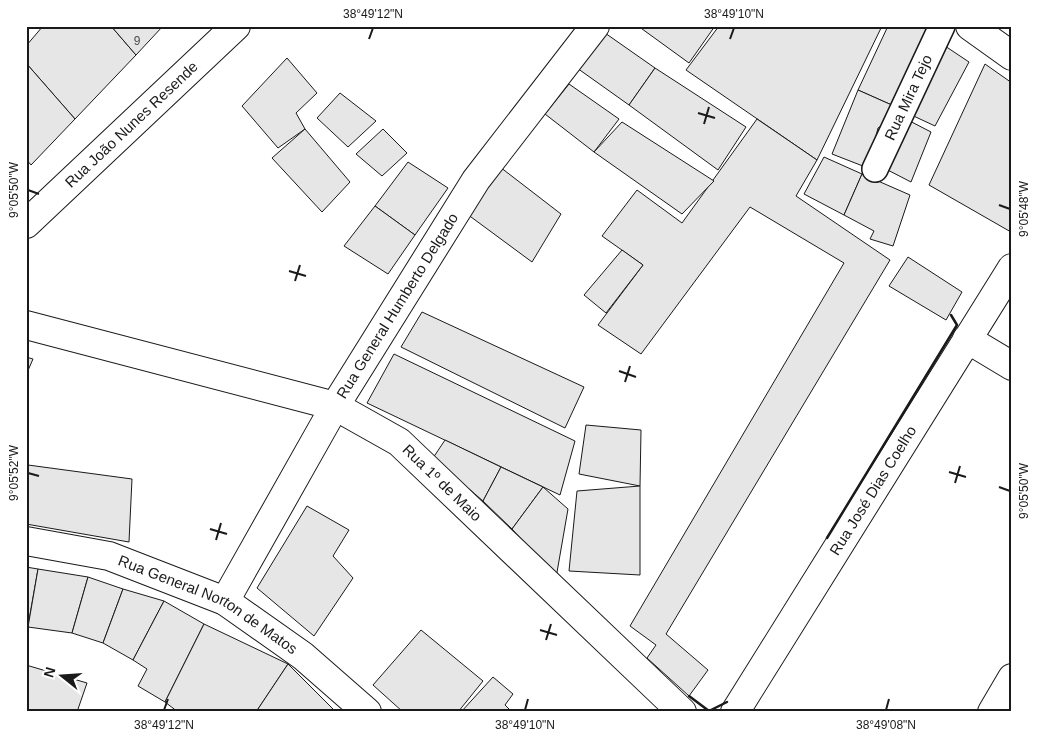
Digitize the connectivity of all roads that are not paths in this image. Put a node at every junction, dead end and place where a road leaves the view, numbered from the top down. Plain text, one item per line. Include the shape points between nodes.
1 (236, 26) edge
2 (595, 26) edge
3 (942, 26) edge
4 (970, 26) edge
5 (1012, 56) edge
6 (875, 170) dead end
7 (26, 224) edge
8 (1012, 268) edge
9 (26, 325) edge
10 (967, 339) junction
11 (1012, 366) edge
12 (335, 406) junction
13 (26, 541) edge
14 (225, 601) junction
15 (1012, 678) edge
16 (994, 711) edge
17 (366, 712) edge
18 (682, 712) edge
19 (735, 712) edge

1 - 7 street, Rua João Nunes Resende
2 - 12 street, Rua General Humberto Delgado via 476,180
3 - 6 street, Rua Mira Tejo
4 - 5 street
8 - 10 street, Rua José Dias Coelho
9 - 12 street, Rua 1º de Maio
10 - 11 street
10 - 19 street, Rua José Dias Coelho
12 - 14 street, Rua General Humberto Delgado
12 - 18 street, Rua 1º de Maio via 399,442
13 - 14 street, Rua General Norton de Matos via 109,556
14 - 17 street, Rua General Norton de Matos via 303,656
15 - 16 street

